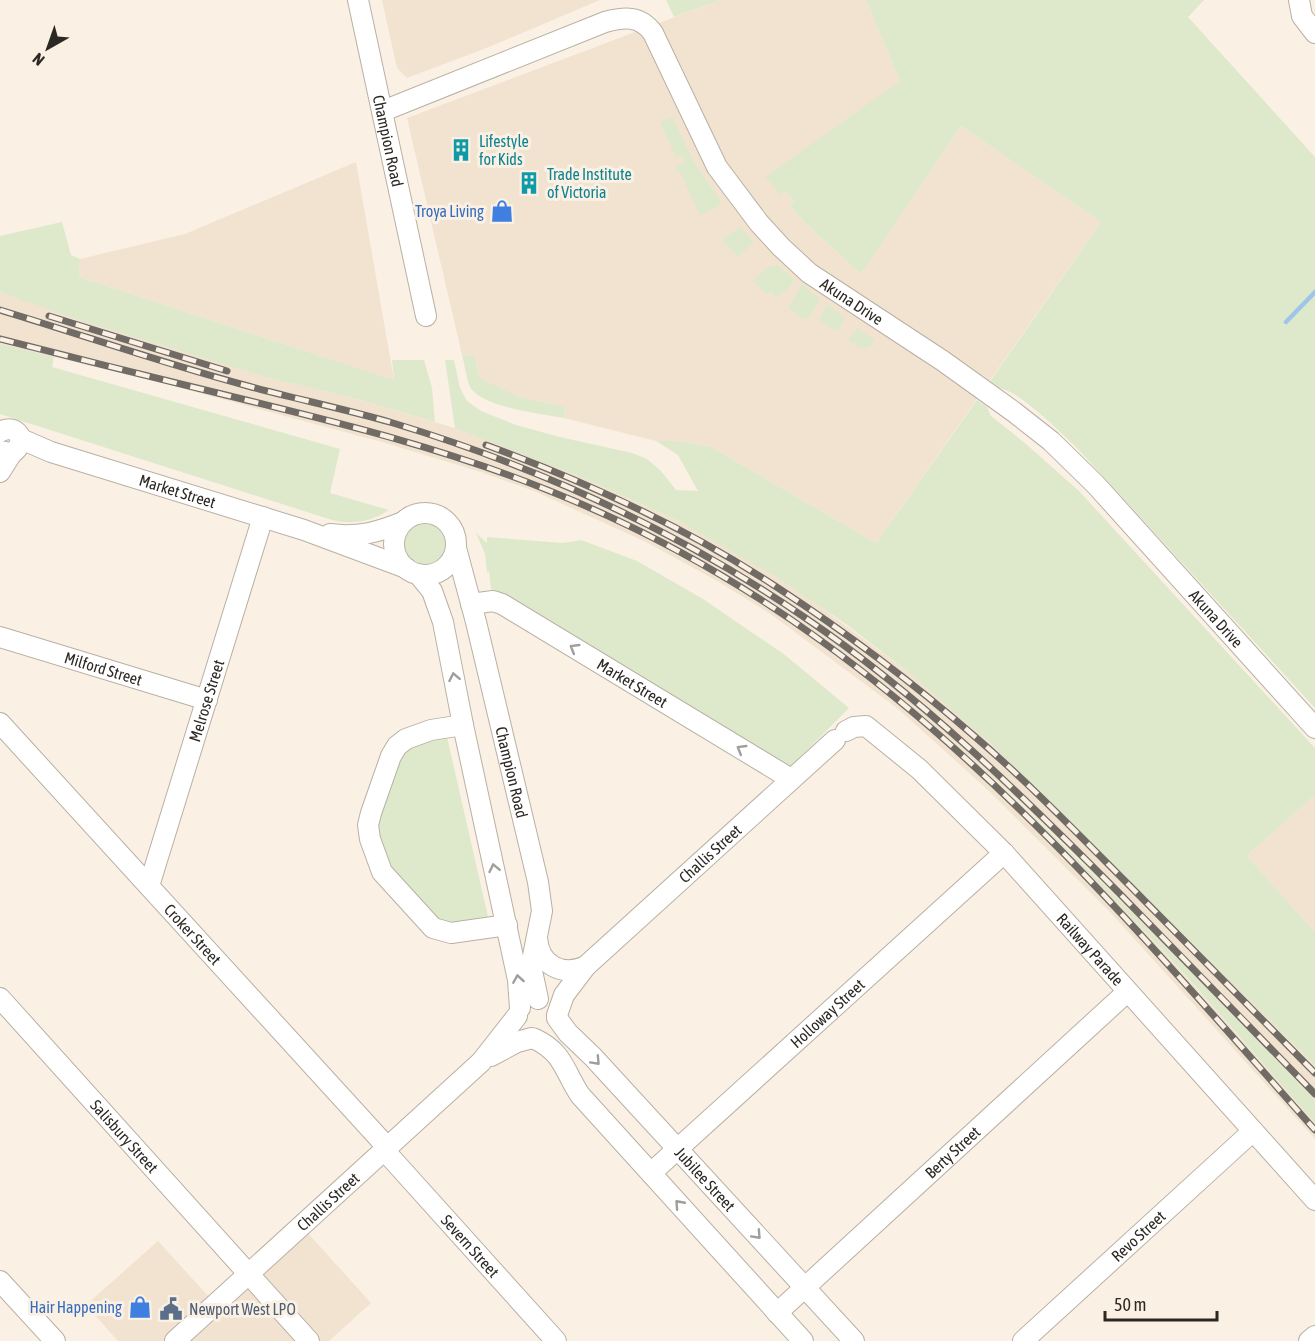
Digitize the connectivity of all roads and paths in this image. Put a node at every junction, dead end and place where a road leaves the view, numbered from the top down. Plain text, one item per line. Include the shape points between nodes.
1 (358, 0) edge
2 (1299, 0) edge
3 (1315, 33) edge
4 (383, 111) junction
5 (426, 316) dead end
6 (7, 442) edge
7 (0, 472) edge
8 (262, 517) junction
9 (403, 522) junction
10 (304, 530) junction
11 (456, 548) junction
12 (412, 571) junction
13 (471, 604) junction
14 (0, 637) edge
15 (207, 700) junction
16 (0, 723) edge
17 (463, 725) junction
18 (1315, 728) edge
19 (840, 736) joint
20 (791, 779) junction
21 (1004, 853) junction
22 (149, 886) junction
23 (507, 925) junction
24 (537, 938) junction
25 (586, 966) junction
26 (1127, 992) junction
27 (0, 998) edge
28 (539, 999) junction
29 (519, 1012) junction
30 (557, 1016) junction
31 (534, 1039) junction
32 (481, 1062) junction
33 (1253, 1131) junction
34 (386, 1149) junction
35 (678, 1150) junction
36 (651, 1173) junction
37 (1315, 1200) edge
38 (250, 1274) junction
39 (0, 1281) edge
40 (805, 1287) junction
41 (777, 1312) junction
42 (1315, 1335) edge
43 (55, 1341) edge
44 (175, 1341) edge
45 (309, 1341) edge
46 (556, 1341) edge
47 (803, 1341) edge
48 (854, 1341) edge
49 (1023, 1341) edge
50 (1309, 1341) edge

1 - 4 street, Champion Road
2 - 3 street via 1302,16
4 - 5 street, Champion Road
4 - 18 street, Akuna Drive via 605,22 640,20 653,33 717,167 759,224 809,273 944,361 1051,441 1096,485
6 - 7 street
6 - 8 street, Market Street
8 - 10 street, Market Street
8 - 15 street, Melrose Street
9 - 10 street, Market Street via 352,536
9 - 11 street via 422,513 439,516 452,528
9 - 12 street via 394,543 397,557
10 - 12 street, Market Street
11 - 12 street via 442,570 429,575
11 - 13 street, Champion Road
17 -> 12 street via 440,612 432,591
20 -> 13 street, Market Street via 505,605 493,601
13 - 24 street, Champion Road via 538,882 542,911
14 - 15 street, Milford Street
15 - 22 street, Melrose Street
16 - 22 street, Croker Street
23 -> 17 street
17 - 23 street via 431,730 397,746 371,813 370,839 382,872 433,928 451,933
19 - 20 street, Challis Street
19 - 21 street, Railway Parade via 854,727 866,726 919,769
20 - 25 street, Challis Street
21 - 26 street, Railway Parade
21 - 35 street, Holloway Street
22 - 34 street, Croker Street
29 -> 23 street via 518,980
24 - 25 street via 540,954 548,963 567,970
24 - 28 street, Champion Road via 531,966
25 - 28 street, Challis Street
25 - 30 street, Challis Street via 564,995
26 - 33 street, Railway Parade
26 - 40 street, Berty Street
27 - 38 street, Salisbury Street
28 - 29 street via 528,1001
28 - 30 street via 551,1004
29 - 31 street via 521,1030
29 - 32 street, Challis Street
30 - 31 street via 550,1035
30 -> 35 street, Jubilee Street via 568,1033
31 - 32 street, Challis Street via 517,1042
31 - 36 street via 558,1054 580,1095
32 - 34 street, Challis Street
33 - 37 street, Railway Parade
33 - 49 street, Revo Street
34 - 38 street, Challis Street
34 - 46 street, Severn Street
35 - 36 street, Holloway Street
35 -> 40 street, Jubilee Street
41 -> 36 street
38 - 44 street, Challis Street
38 - 45 street, Salisbury Street
39 - 43 street
40 - 41 street, Berty Street
40 - 48 street, Jubilee Street
41 - 47 street
42 - 50 street

